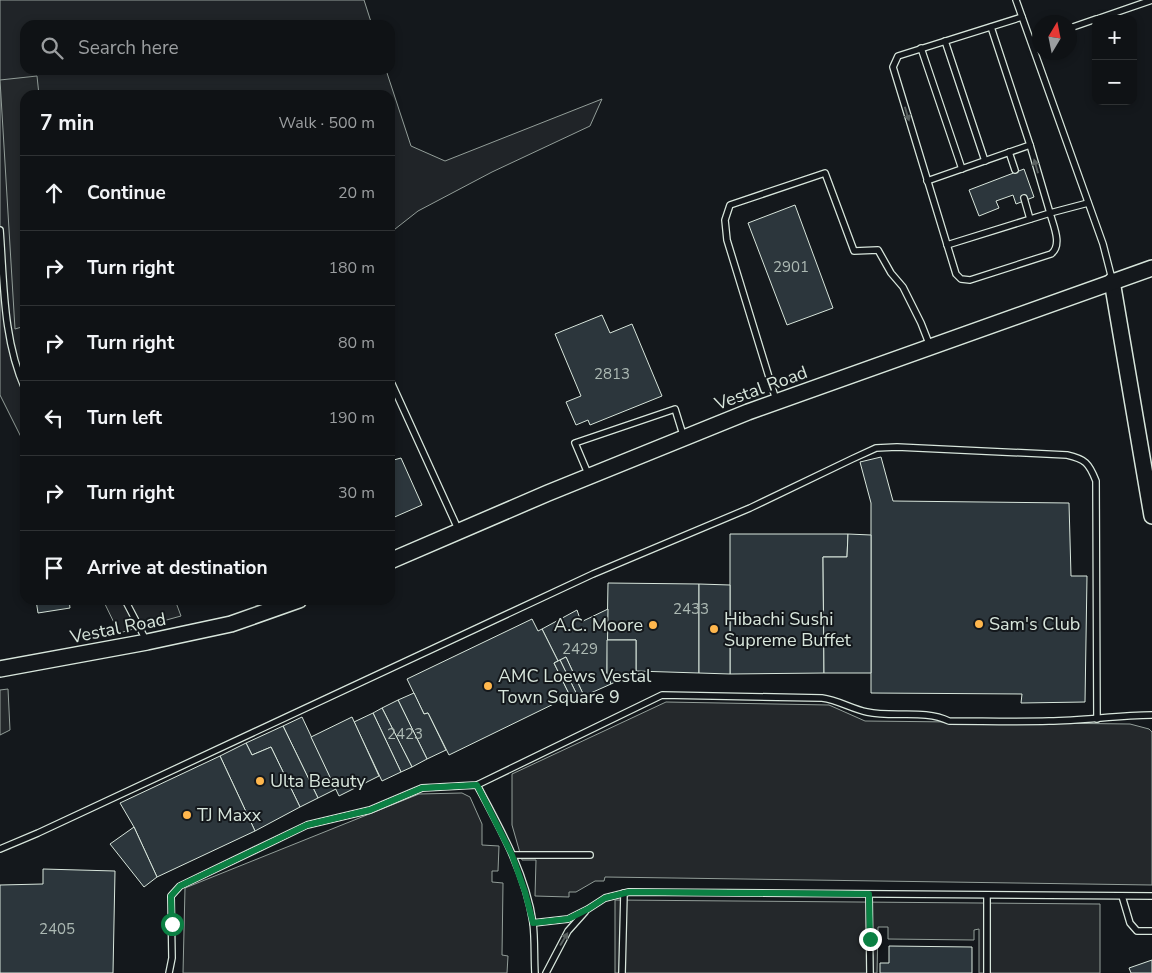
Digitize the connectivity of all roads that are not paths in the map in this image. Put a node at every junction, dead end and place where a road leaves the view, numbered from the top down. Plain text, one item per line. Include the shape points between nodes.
1 (1016, 0) edge
2 (1152, 0) edge
3 (1108, 15) edge
4 (1022, 17) junction
5 (1092, 20) edge
6 (991, 26) junction
7 (1077, 26) edge
8 (945, 41) junction
9 (1031, 41) joint
10 (921, 48) junction
11 (1030, 145) junction
12 (1009, 152) junction
13 (986, 161) junction
14 (962, 169) junction
15 (1015, 170) dead end
16 (927, 181) junction
17 (1024, 198) dead end
18 (1088, 203) junction
19 (1050, 213) junction
20 (1030, 219) junction
21 (0, 230) edge
22 (947, 245) junction
23 (1152, 268) edge
24 (1112, 281) junction
25 (930, 346) junction
26 (20, 378) edge
27 (395, 391) edge
28 (777, 402) junction
29 (684, 438) junction
30 (1147, 453) edge
31 (588, 476) junction
32 (1151, 499) edge
33 (1152, 516) edge
34 (459, 531) junction
35 (395, 559) edge
36 (128, 605) edge
37 (278, 605) edge
38 (147, 642) junction
39 (0, 668) edge
40 (1152, 715) edge
41 (1097, 719) junction
42 (477, 785) junction
43 (0, 849) edge
44 (512, 855) junction
45 (590, 855) dead end
46 (624, 893) junction
47 (869, 894) junction
48 (987, 895) junction
49 (1122, 896) junction
50 (1152, 896) edge
51 (588, 909) junction
52 (533, 923) junction
53 (1152, 931) edge
54 (169, 973) edge
55 (535, 973) edge
56 (546, 973) edge
57 (622, 973) edge
58 (870, 973) edge
59 (987, 973) edge

1 - 4 lane
2 - 3 lane
4 - 6 lane
4 - 9 lane
5 - 7 lane
6 - 8 lane
6 - 11 lane
8 - 10 lane
8 - 13 lane
9 - 18 lane
10 - 14 lane
10 -> 16 lane via 898,56 892,67
11 - 12 lane
19 -> 11 lane
12 - 13 lane
12 - 15 lane
13 - 14 lane
14 - 16 lane
16 - 22 lane
17 - 20 lane
18 - 19 lane
18 - 24 lane
19 - 20 lane
19 - 22 lane via 1058,244 1056,250 970,280 961,279 956,274
20 - 22 lane
21 - 26 lane via 7,324
23 - 24 street, Vestal Road
24 - 25 street, Vestal Road
24 - 30 street
25 - 28 street, Vestal Road
25 - 28 lane via 903,287 878,250 854,251 825,173 730,205 725,220 727,240
27 - 34 lane
28 - 29 street, Vestal Road
29 - 31 street, Vestal Road
29 - 31 lane via 675,409 576,443
30 - 32 street
31 - 34 street, Vestal Road
32 - 33 street
34 - 35 street, Vestal Road
36 - 38 lane
37 - 38 street, Vestal Road via 231,624
38 - 39 street, Vestal Road
40 - 41 lane
41 - 42 lane via 949,720 938,716 867,712 822,698 662,695
41 - 43 lane via 1096,481 1090,466 1080,458 1067,455 876,448 750,508 593,574
42 - 44 lane
42 - 54 lane via 422,788 370,810 307,825 180,886 171,896 172,958
44 - 45 lane
44 - 52 lane
46 - 47 lane
46 - 51 lane via 605,898
46 - 57 lane
47 - 48 lane
47 - 58 lane
48 - 49 lane
48 - 59 lane
49 - 50 lane
49 - 53 lane via 1130,923 1137,931
51 - 52 lane via 568,919
56 -> 51 lane via 568,931
52 - 55 lane

